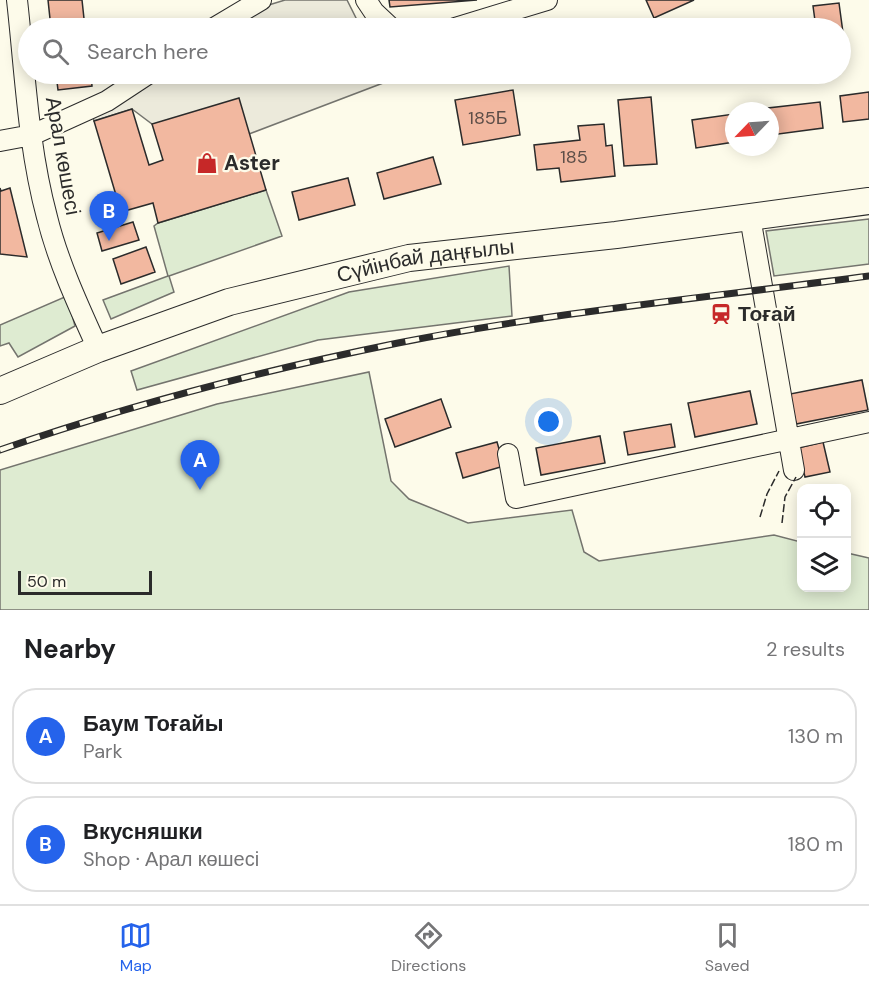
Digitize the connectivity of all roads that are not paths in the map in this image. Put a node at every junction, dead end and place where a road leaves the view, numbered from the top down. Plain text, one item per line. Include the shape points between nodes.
1 (17, 0) edge
2 (261, 0) edge
3 (366, 0) edge
4 (547, 0) edge
5 (19, 18) edge
6 (231, 18) edge
7 (380, 18) edge
8 (488, 18) edge
9 (27, 84) edge
10 (132, 84) edge
11 (33, 135) junction
12 (0, 141) edge
13 (869, 201) edge
14 (750, 217) junction
15 (98, 349) junction
16 (0, 391) edge
17 (869, 422) edge
18 (788, 440) junction
19 (508, 454) dead end
20 (794, 470) dead end

1 - 5 street, Арал көшесі
2 - 6 street
3 - 7 street
4 - 8 street
9 - 11 street, Арал көшесі
10 - 11 street via 106,101
11 - 12 street
11 - 15 street, Арал көшесі via 47,217
13 - 14 main road, Сүйінбай даңғылы
14 - 15 main road, Сүйінбай даңғылы via 409,258 229,302
14 - 18 street
15 - 16 main road, Сүйінбай даңғылы
17 - 18 street
18 - 19 street via 516,498
18 - 20 street

